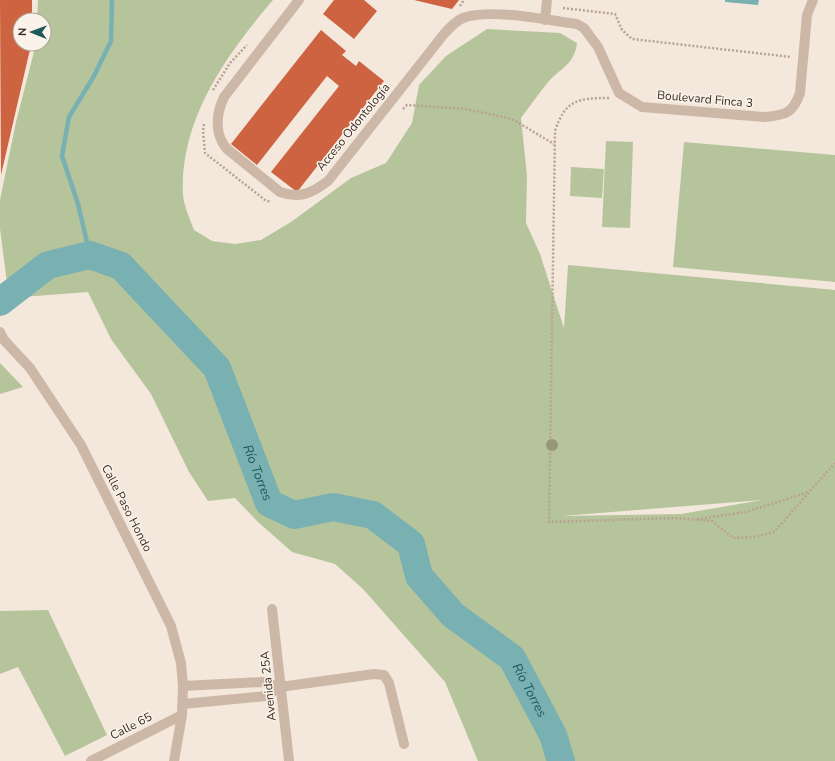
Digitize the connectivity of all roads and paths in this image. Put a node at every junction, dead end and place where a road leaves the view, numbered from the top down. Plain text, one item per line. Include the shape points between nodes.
1 (299, 0) edge
2 (813, 0) edge
3 (547, 3) edge
4 (545, 20) junction
5 (248, 44) dead end
6 (803, 58) junction
7 (211, 94) dead end
8 (627, 98) junction
9 (402, 110) dead end
10 (205, 116) dead end
11 (554, 144) junction
12 (272, 202) dead end
13 (0, 332) edge
14 (835, 463) edge
15 (809, 492) junction
16 (691, 520) junction
17 (272, 609) dead end
18 (183, 686) junction
19 (280, 687) junction
20 (183, 710) junction
21 (404, 744) dead end
22 (91, 761) edge
23 (174, 761) edge
24 (290, 761) edge

1 - 4 street, Acceso Odontología via 224,97 219,107 217,125 221,142 226,149 280,192 289,195 305,195 328,181 444,34 461,18 495,14
2 - 6 street, Boulevard Finca 3 via 807,15
3 - 4 street
3 - 6 path via 615,14 622,30 632,39
4 - 8 street, Boulevard Finca 3 via 577,24 584,28 598,47 618,93
5 - 7 path via 230,63
6 - 8 street, Boulevard Finca 3 via 800,92 796,104 789,112 780,116 765,118 642,107
8 - 11 path via 594,98 571,104 558,121
9 - 11 path via 407,105 458,108 512,119
10 - 12 path via 205,153 265,200
11 - 16 path via 549,522 674,518
13 - 18 street, Calle Paso Hondo via 4,340 30,368 81,445 171,626 181,663
14 - 15 path
15 - 16 path via 746,512
15 - 16 path via 774,532 755,537 733,538 712,521
17 - 19 street, Avenida 25A
18 - 19 street, Calle 65 via 263,682
18 - 20 street, Calle Paso Hondo
19 - 20 street, Calle 65 via 266,696
19 - 21 street, Calle 65 via 374,674 384,676 389,683
19 - 24 street, Avenida 25A
20 - 22 street, Calle 65
20 - 23 street, Calle Paso Hondo

